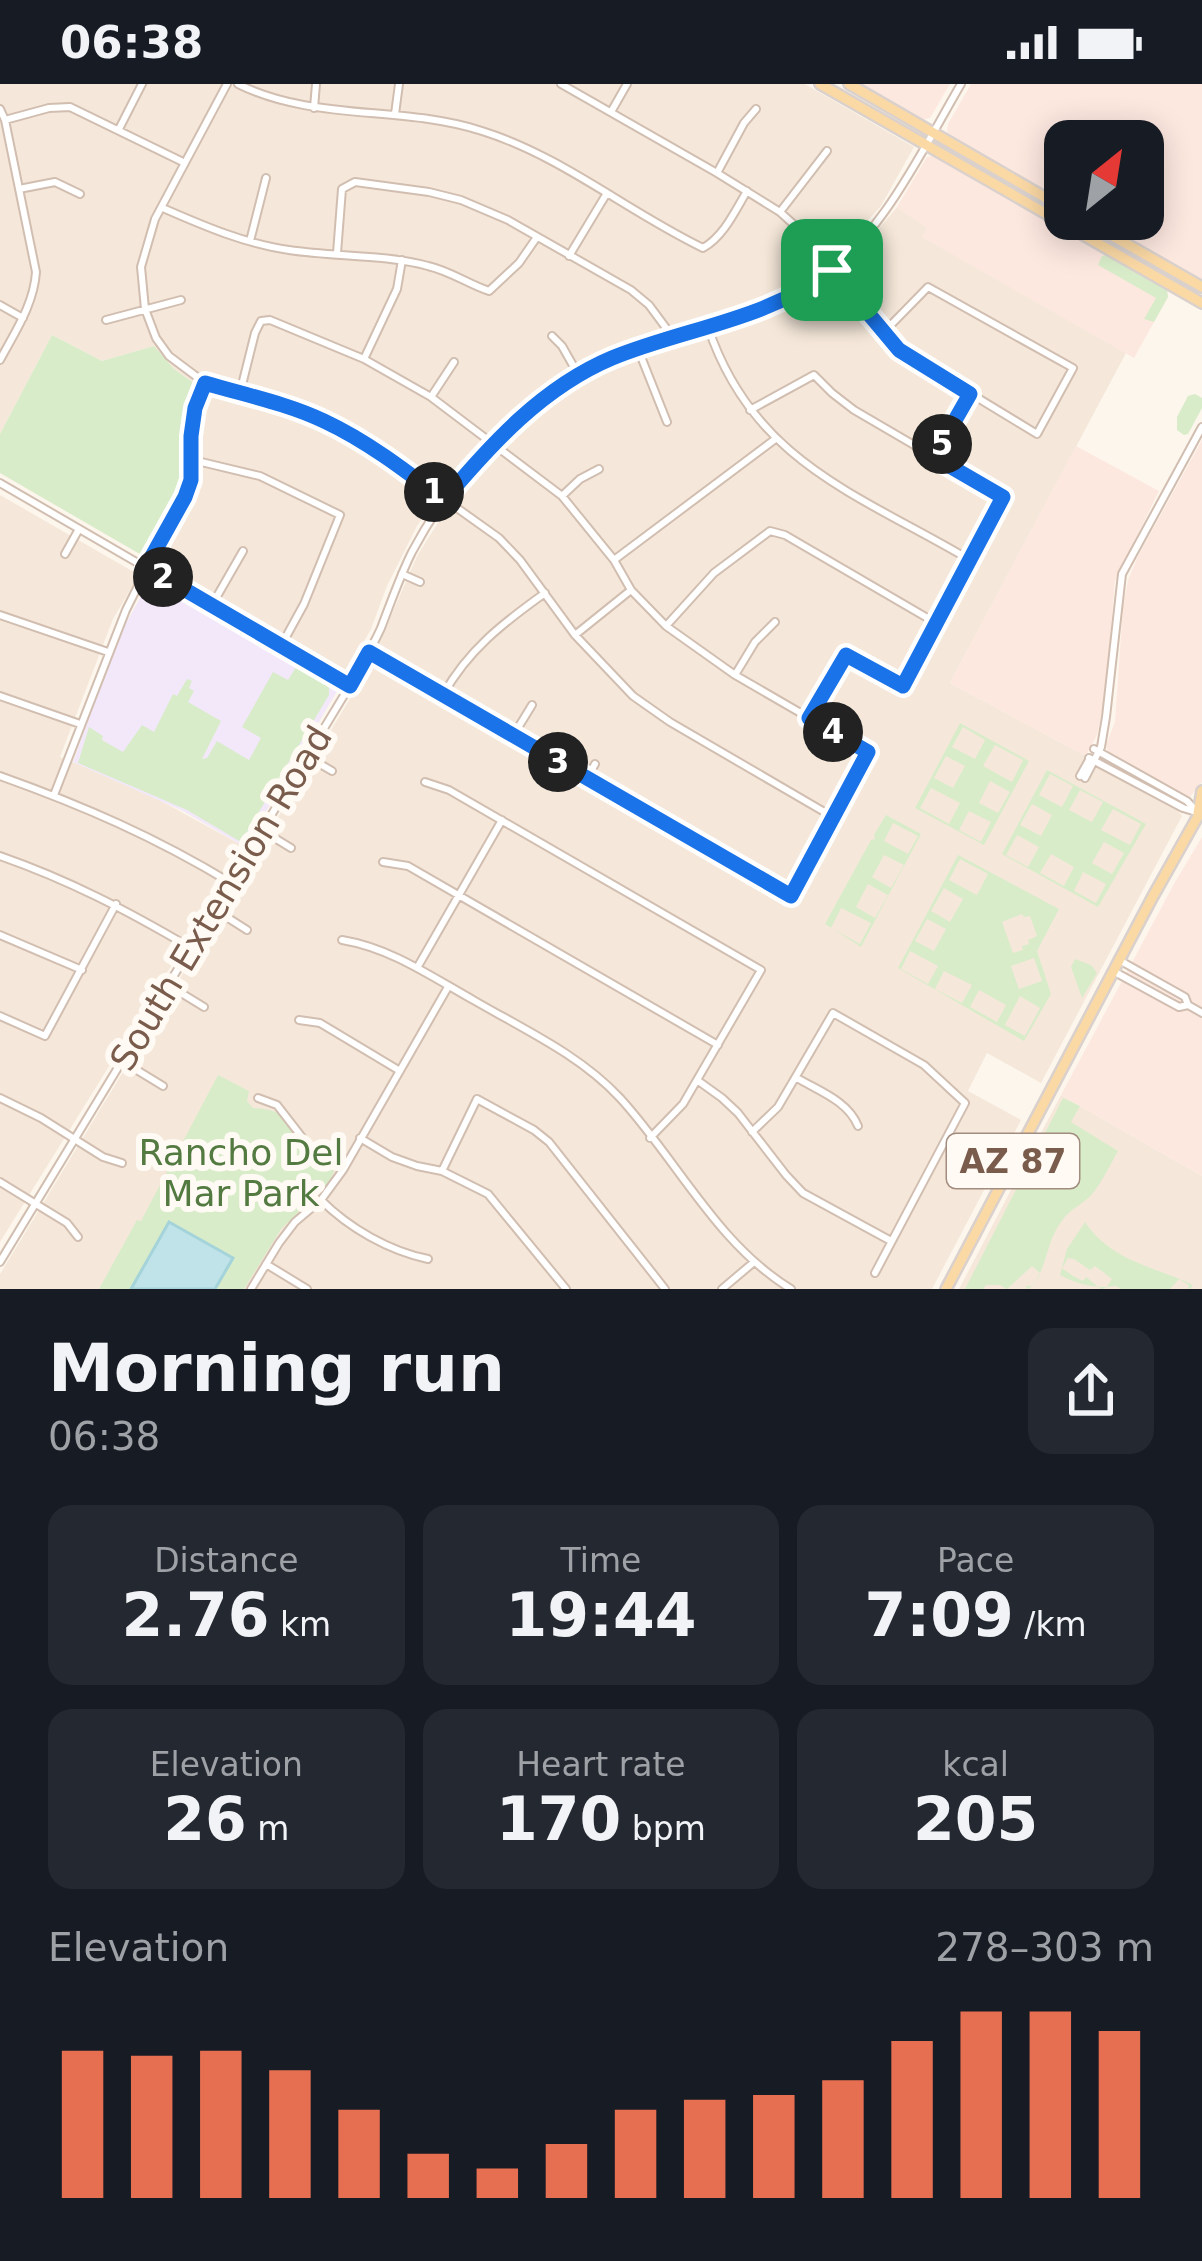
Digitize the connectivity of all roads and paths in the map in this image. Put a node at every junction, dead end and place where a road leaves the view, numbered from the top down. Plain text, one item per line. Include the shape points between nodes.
1 (142, 84) edge
2 (227, 84) edge
3 (238, 84) edge
4 (316, 84) edge
5 (399, 84) edge
6 (561, 84) edge
7 (627, 84) edge
8 (820, 84) edge
9 (849, 84) edge
10 (961, 84) edge
11 (314, 108) junction
12 (0, 109) edge
13 (755, 109) dead end
14 (610, 112) junction
15 (395, 114) junction
16 (5, 120) junction
17 (119, 129) junction
18 (933, 133) junction
19 (926, 145) junction
20 (827, 151) dead end
21 (185, 164) junction
22 (716, 172) junction
23 (266, 178) dead end
24 (19, 189) junction
25 (747, 191) junction
26 (607, 193) junction
27 (80, 194) dead end
28 (1044, 197) edge
29 (164, 208) junction
30 (780, 212) junction
31 (537, 237) junction
32 (1120, 240) edge
33 (250, 241) junction
34 (337, 254) junction
35 (569, 256) junction
36 (402, 260) junction
37 (46, 266) dead end
38 (36, 267) junction
39 (832, 270) junction
40 (1202, 287) edge
41 (181, 300) dead end
42 (1202, 303) edge
43 (0, 305) edge
44 (145, 309) junction
45 (22, 318) junction
46 (106, 320) dead end
47 (708, 327) junction
48 (883, 333) junction
49 (552, 336) dead end
50 (672, 337) junction
51 (638, 349) junction
52 (364, 359) junction
53 (0, 360) edge
54 (454, 362) dead end
55 (579, 376) junction
56 (205, 383) junction
57 (240, 393) junction
58 (970, 394) junction
59 (430, 397) junction
60 (750, 410) junction
61 (667, 422) dead end
62 (1202, 427) edge
63 (774, 439) junction
64 (492, 443) junction
65 (934, 457) junction
66 (192, 460) junction
67 (599, 469) dead end
68 (1, 487) edge
69 (562, 496) junction
70 (444, 500) junction
71 (79, 529) junction
72 (243, 551) dead end
73 (64, 554) dead end
74 (614, 560) junction
75 (970, 560) junction
76 (146, 567) junction
77 (402, 574) junction
78 (420, 582) dead end
79 (632, 590) junction
80 (544, 593) junction
81 (212, 605) junction
82 (0, 615) edge
83 (775, 622) dead end
84 (937, 623) junction
85 (666, 626) junction
86 (575, 635) junction
87 (281, 646) junction
88 (108, 652) junction
89 (369, 652) junction
90 (735, 676) junction
91 (350, 686) junction
92 (442, 695) junction
93 (0, 696) edge
94 (532, 705) dead end
95 (809, 718) junction
96 (80, 724) junction
97 (514, 736) junction
98 (1095, 752) junction
99 (308, 757) junction
100 (595, 764) dead end
101 (332, 771) dead end
102 (0, 776) edge
103 (1082, 777) dead end
104 (587, 778) junction
105 (425, 782) dead end
106 (1202, 791) edge
107 (54, 795) junction
108 (1200, 811) edge
109 (833, 817) junction
110 (502, 820) junction
111 (262, 831) junction
112 (290, 848) dead end
113 (0, 856) edge
114 (383, 862) dead end
115 (231, 883) junction
116 (459, 895) junction
117 (116, 904) junction
118 (214, 909) junction
119 (247, 930) dead end
120 (0, 935) edge
121 (342, 940) dead end
122 (191, 948) junction
123 (1116, 966) junction
124 (417, 968) junction
125 (82, 970) junction
126 (168, 986) junction
127 (448, 986) junction
128 (204, 1007) dead end
129 (1202, 1012) edge
130 (0, 1016) edge
131 (299, 1019) dead end
132 (718, 1045) junction
133 (122, 1061) junction
134 (400, 1071) junction
135 (796, 1078) junction
136 (697, 1080) junction
137 (163, 1086) dead end
138 (0, 1098) edge
139 (258, 1098) dead end
140 (858, 1126) dead end
141 (752, 1132) junction
142 (360, 1138) junction
143 (650, 1138) junction
144 (75, 1139) junction
145 (122, 1163) dead end
146 (343, 1170) junction
147 (442, 1171) junction
148 (0, 1182) edge
149 (321, 1200) junction
150 (36, 1204) junction
151 (78, 1237) dead end
152 (891, 1241) junction
153 (428, 1259) dead end
154 (0, 1262) edge
155 (754, 1262) junction
156 (266, 1264) junction
157 (875, 1273) dead end
158 (251, 1289) edge
159 (308, 1289) edge
160 (566, 1289) edge
161 (665, 1289) edge
162 (722, 1289) edge
163 (791, 1289) edge
164 (946, 1289) edge

1 - 17 street
2 - 21 street
3 - 11 street
4 - 11 street
5 - 15 street
6 - 14 street
7 - 14 street
8 - 19 main road
9 - 18 main road
10 - 18 street, South Extension Road
11 - 15 street
12 - 16 street
13 - 22 street
14 - 22 street
15 - 26 street via 508,140
16 - 17 street via 70,107
16 - 24 street
17 - 21 street
18 - 19 street, South Extension Road
18 - 28 main road
19 - 39 street, South Extension Road via 881,217
19 - 42 main road
20 - 30 street
21 - 29 street
22 - 25 street
23 - 33 street
24 - 27 street via 55,182
24 - 38 street
25 - 26 street via 703,248
25 - 30 street
26 - 35 street
29 - 33 street
29 - 44 street via 141,267
30 - 39 street
31 - 34 street via 461,200 355,182 342,189
31 - 35 street
31 - 36 street via 489,290
32 - 40 main road
33 - 34 street
34 - 36 street
35 - 50 street via 631,290
36 - 52 street via 397,290
37 - 38 street
38 - 45 street
39 - 47 street, South Extension Road via 775,305
39 - 48 street
41 - 44 street
43 - 45 street
44 - 46 street
44 - 56 street via 169,356
45 - 53 street
47 - 50 street, South Extension Road
47 - 60 street
48 - 58 street
48 - 58 street via 928,287 1072,368 1037,434
49 - 55 street
50 - 51 street, South Extension Road
51 - 55 street, South Extension Road
51 - 61 street
52 - 57 street via 261,321
52 - 59 street
54 - 59 street
55 - 64 street, South Extension Road
56 - 57 street
56 - 66 street
57 - 70 street via 322,420
58 - 65 street
59 - 64 street
60 - 63 street
60 - 65 street via 814,375 854,410
62 - 98 street via 1122,574
63 - 74 street
63 - 75 street
64 - 69 street
64 - 70 street, South Extension Road
65 - 75 street via 1003,497
66 - 76 street via 185,497
66 - 87 street via 260,476 340,514
67 - 69 street
68 - 71 street
69 - 74 street
70 - 77 street, South Extension Road
70 - 80 street via 499,538
71 - 73 street
71 - 76 street
72 - 81 street
74 - 79 street
75 - 84 street
76 - 81 street
76 - 88 street
77 - 78 street
77 - 89 street, South Extension Road
79 - 85 street
79 - 86 street
80 - 86 street
80 - 92 street via 482,641
81 - 87 street
82 - 88 street
83 - 90 street
84 - 85 street via 770,531 714,573
84 - 95 street via 903,686 846,655
85 - 90 street
86 - 109 street via 633,697
87 - 91 street
88 - 96 street
89 - 91 street, South Extension Road
89 - 92 street
90 - 95 street
91 - 99 street, South Extension Road
92 - 97 street
93 - 96 street
94 - 97 street
95 - 109 street via 868,752
96 - 107 street
97 - 104 street
98 - 103 street
98 - 108 street
99 - 101 street
99 - 111 street, South Extension Road
100 - 104 street
102 - 107 street
104 - 109 street via 791,896
105 - 110 street
106 - 108 main road, AZ 87
107 - 115 street
108 - 123 main road, AZ 87
110 - 116 street
110 - 132 street via 761,970
111 - 112 street
111 - 115 street, South Extension Road
113 - 117 street
114 - 116 street via 408,866
115 - 118 street, South Extension Road
116 - 124 street
116 - 132 street
117 - 122 street
117 - 125 street
118 - 119 street
118 - 122 street, South Extension Road
120 - 125 street
121 - 124 street
122 - 126 street, South Extension Road
123 - 129 street via 1179,1007
123 - 164 main road, AZ 87
124 - 127 street
125 - 130 street via 45,1036
126 - 128 street
126 - 133 street, South Extension Road
127 - 134 street
127 - 143 street via 592,1072
131 - 134 street
132 - 136 street
133 - 137 street
133 - 144 street, South Extension Road
134 - 142 street
135 - 140 street via 853,1113
135 - 141 street
135 - 152 street via 832,1013 924,1065 965,1103
136 - 141 street
136 - 143 street
138 - 144 street
139 - 146 street via 277,1105 308,1145
141 - 152 street via 803,1193
142 - 146 street
142 - 147 street
143 - 155 street
144 - 145 street
144 - 150 street, South Extension Road
146 - 149 street
147 - 160 street via 488,1194
147 - 161 street via 477,1099 549,1142
148 - 150 street
149 - 153 street via 376,1239
149 - 156 street
150 - 151 street
150 - 154 street, South Extension Road
152 - 157 street
155 - 162 street
155 - 163 street
156 - 158 street
156 - 159 street

